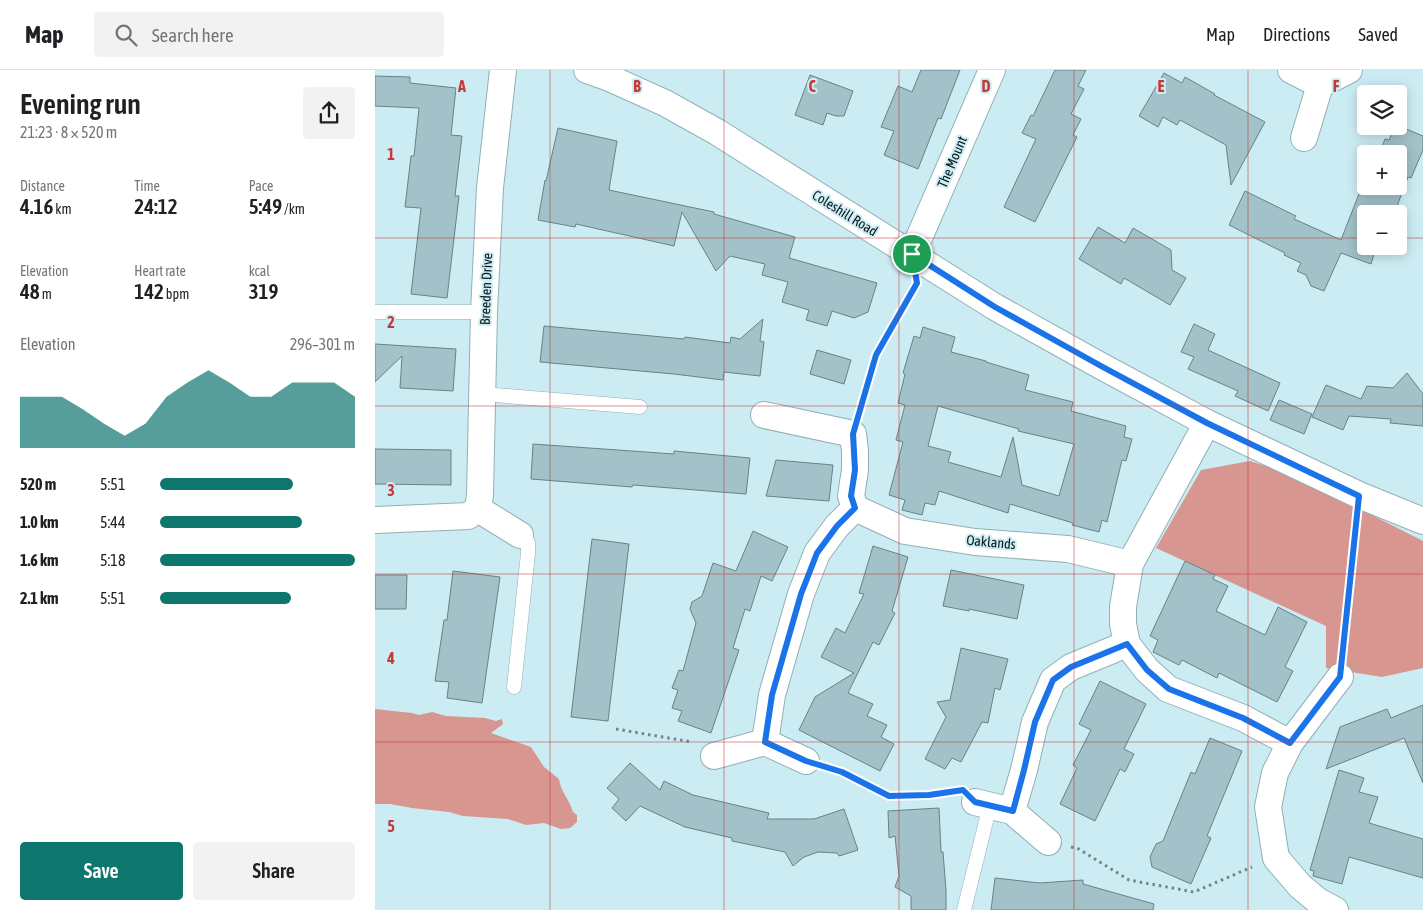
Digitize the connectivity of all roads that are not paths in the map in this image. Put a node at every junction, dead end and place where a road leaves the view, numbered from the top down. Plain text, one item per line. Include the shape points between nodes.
1 (503, 70) edge
2 (992, 70) edge
3 (1291, 70) edge
4 (1349, 70) edge
5 (599, 72) edge
6 (1320, 85) junction
7 (1304, 138) dead end
8 (912, 254) junction
9 (375, 312) edge
10 (484, 312) junction
11 (482, 394) junction
12 (640, 407) dead end
13 (764, 415) dead end
14 (1207, 423) junction
15 (855, 508) junction
16 (478, 509) junction
17 (375, 520) edge
18 (1423, 522) edge
19 (520, 535) joint
20 (1130, 564) junction
21 (1127, 644) junction
22 (1340, 677) road end
23 (514, 687) dead end
24 (765, 742) junction
25 (1290, 743) junction
26 (714, 756) road end
27 (806, 761) road end
28 (993, 806) junction
29 (1049, 842) road end
30 (963, 910) edge
31 (1335, 910) edge

1 - 10 street, Breeden Drive via 490,188
2 - 8 street, The Mount
3 - 6 street
4 - 6 street
5 - 8 street, Coleshill Road via 717,132
6 - 7 street
8 - 14 street, Coleshill Road via 995,307
9 - 10 lane
10 - 11 street, Breeden Drive
11 - 12 lane
11 - 16 street, Breeden Drive
13 - 15 street via 853,434 855,470 851,496
14 - 18 street, Coleshill Road via 1359,496
14 - 20 street
15 - 20 street, Oaklands via 905,531 975,542 1068,548
15 - 24 street via 817,553 801,594 772,695
16 - 17 street via 467,516
16 - 19 street
19 - 23 lane via 528,542 528,553
20 - 21 street via 1123,608
21 - 25 street via 1147,670 1169,689 1243,718
21 - 28 street via 1071,667 1053,680 1035,722 1024,770
22 - 25 street
24 - 26 street
24 - 27 street
25 - 31 street via 1275,773 1268,807 1276,858 1300,886
28 - 29 street
28 - 30 lane

